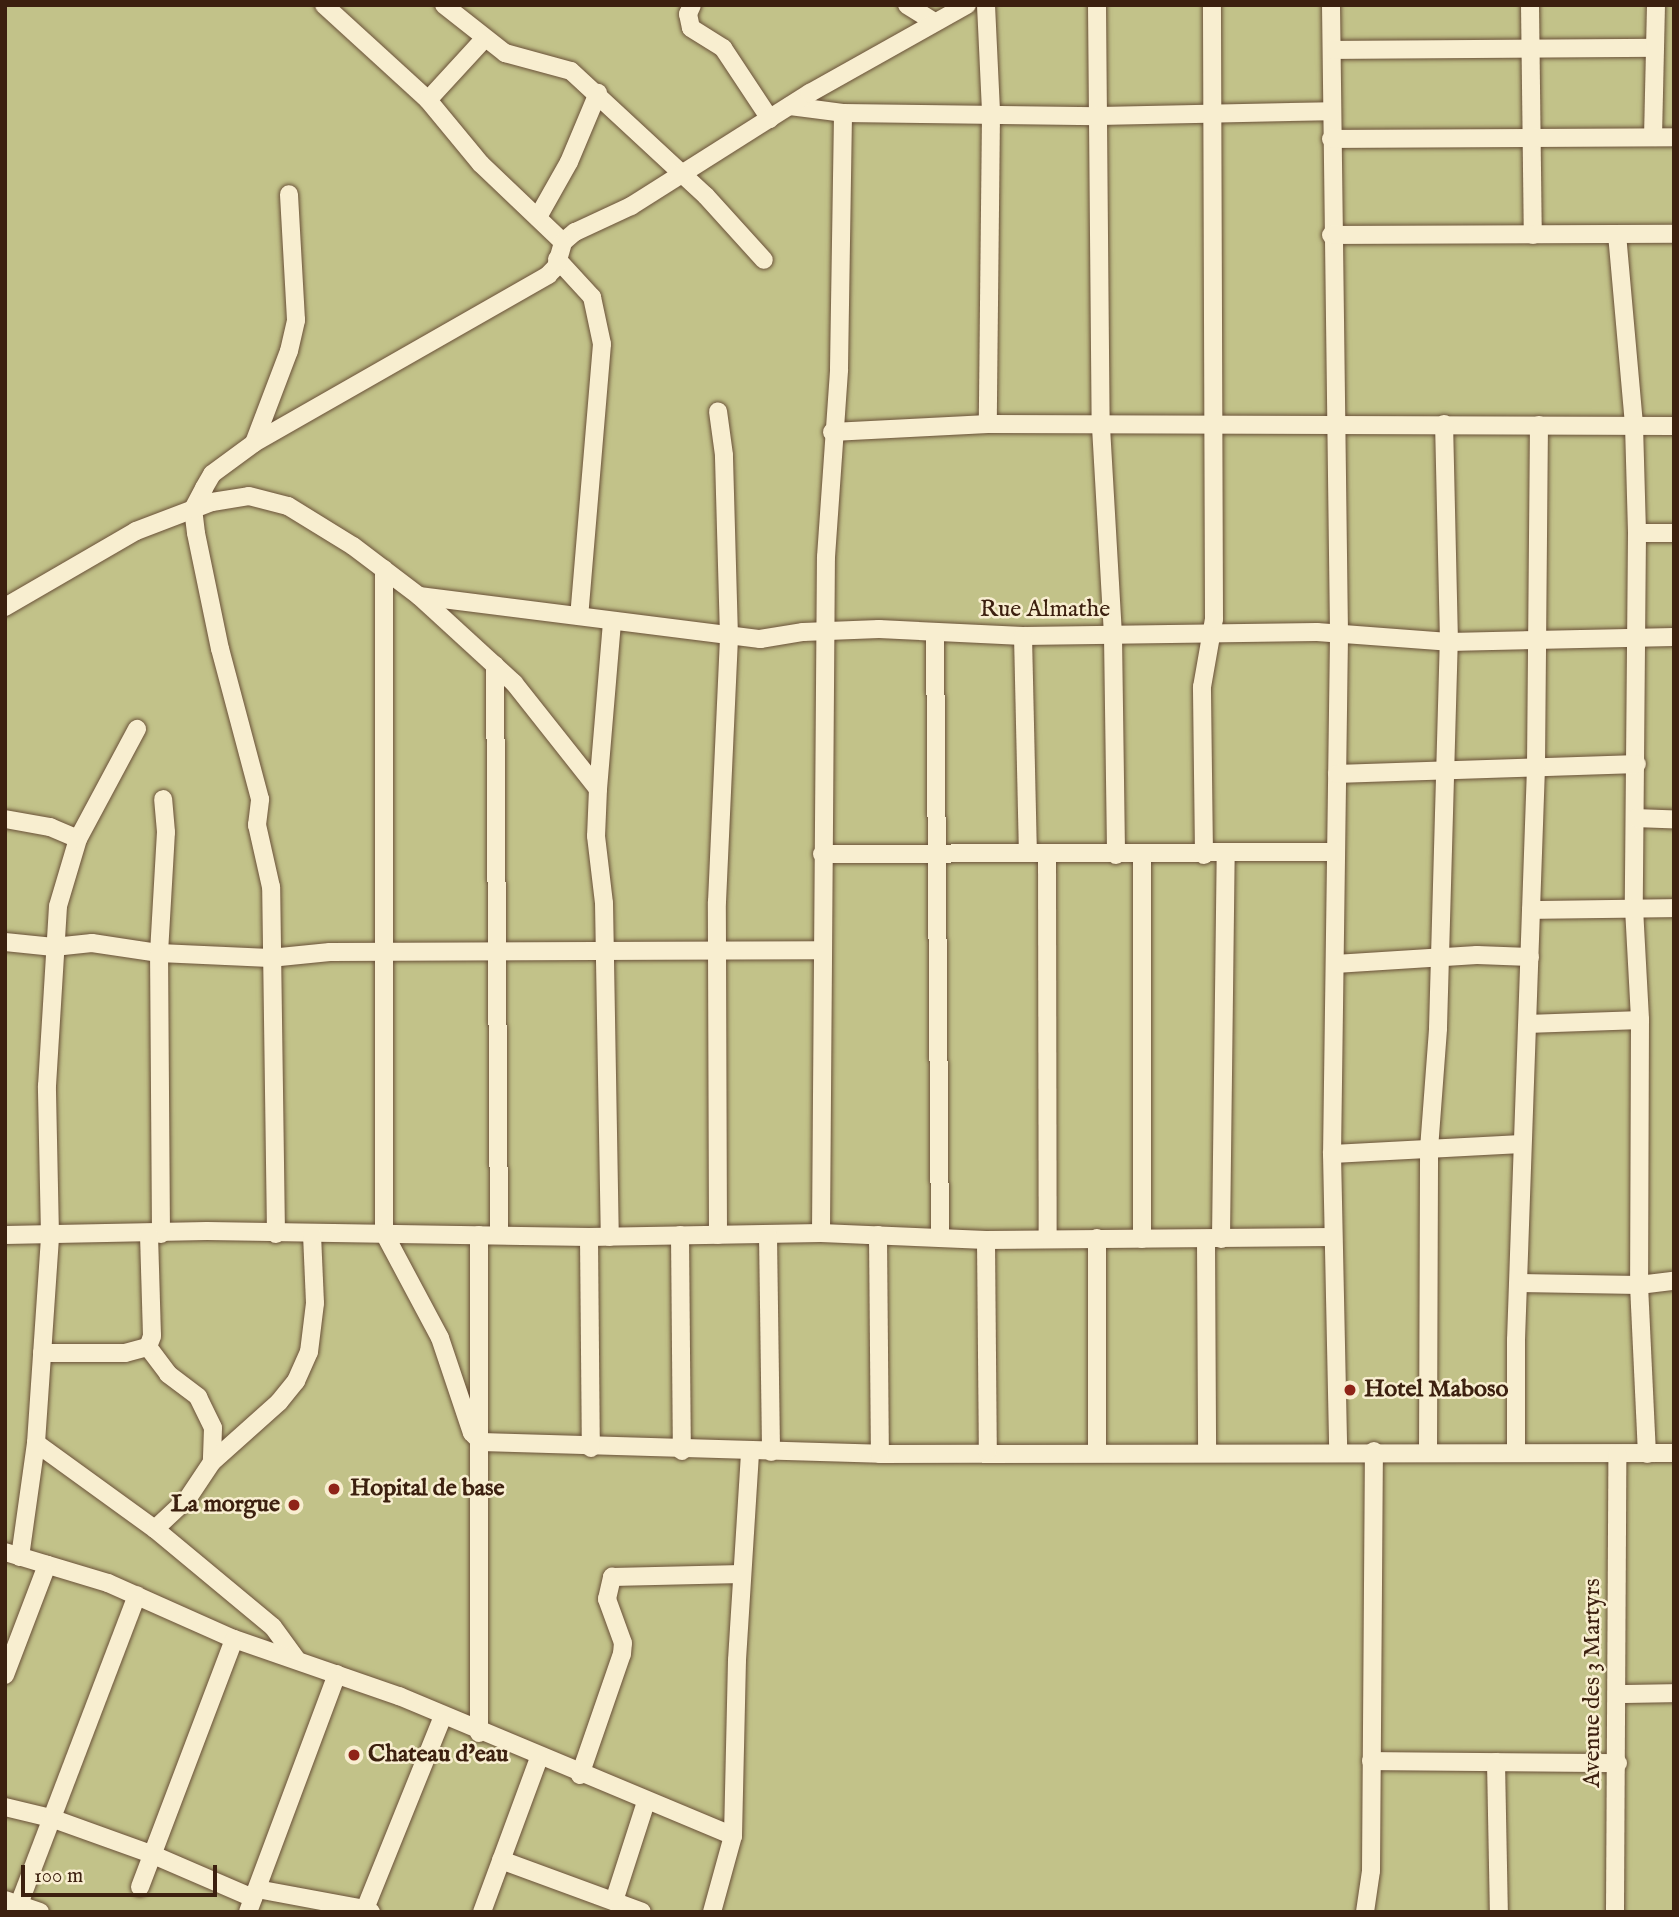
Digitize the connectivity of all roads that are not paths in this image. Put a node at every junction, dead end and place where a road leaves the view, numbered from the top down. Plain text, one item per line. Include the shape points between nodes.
1 (324, 5) edge
2 (444, 5) edge
3 (692, 5) edge
4 (908, 5) edge
5 (967, 5) edge
6 (986, 5) edge
7 (1097, 5) edge
8 (1212, 5) edge
9 (1331, 5) edge
10 (1530, 5) edge
11 (1656, 5) edge
12 (934, 22) junction
13 (484, 39) junction
14 (1531, 48) junction
15 (1653, 48) junction
16 (1332, 50) junction
17 (598, 93) junction
18 (428, 100) junction
19 (790, 106) junction
20 (1215, 111) junction
21 (1330, 111) junction
22 (843, 113) junction
23 (991, 113) junction
24 (1099, 116) junction
25 (770, 119) junction
26 (1531, 137) junction
27 (1653, 137) junction
28 (1674, 137) edge
29 (1331, 139) junction
30 (678, 175) junction
31 (289, 194) dead end
32 (538, 217) junction
33 (1617, 234) junction
34 (1674, 234) edge
35 (1331, 235) junction
36 (1533, 235) junction
37 (560, 251) junction
38 (764, 260) dead end
39 (718, 411) dead end
40 (1334, 423) junction
41 (988, 424) junction
42 (1444, 424) junction
43 (1539, 425) junction
44 (1634, 425) junction
45 (1212, 426) junction
46 (1674, 426) edge
47 (1101, 427) junction
48 (832, 432) junction
49 (254, 443) junction
50 (193, 509) junction
51 (1637, 533) junction
52 (1674, 533) edge
53 (384, 569) junction
54 (419, 596) junction
55 (5, 607) edge
56 (579, 616) junction
57 (612, 622) junction
58 (827, 630) junction
59 (1210, 632) junction
60 (935, 633) junction
61 (1023, 636) junction
62 (1113, 636) junction
63 (1339, 636) junction
64 (729, 637) junction
65 (1539, 637) junction
66 (1674, 637) edge
67 (1639, 638) junction
68 (1449, 642) junction
69 (495, 664) junction
70 (137, 729) dead end
71 (1637, 764) junction
72 (1536, 766) junction
73 (1444, 771) junction
74 (1338, 774) junction
75 (598, 789) junction
76 (163, 799) dead end
77 (1636, 818) junction
78 (5, 819) edge
79 (1674, 819) edge
80 (78, 839) junction
81 (1028, 852) junction
82 (1335, 852) junction
83 (939, 853) junction
84 (1047, 853) junction
85 (822, 855) junction
86 (1115, 855) junction
87 (1142, 855) junction
88 (1204, 855) junction
89 (1226, 855) junction
90 (1634, 908) junction
91 (1674, 908) edge
92 (1531, 910) junction
93 (5, 942) edge
94 (54, 947) junction
95 (717, 950) junction
96 (821, 950) junction
97 (159, 953) junction
98 (383, 953) junction
99 (605, 954) junction
100 (496, 955) junction
101 (1438, 957) junction
102 (1530, 957) junction
103 (270, 958) junction
104 (1335, 964) junction
105 (1640, 1020) junction
106 (1528, 1024) junction
107 (1522, 1144) junction
108 (1429, 1149) junction
109 (1332, 1154) junction
110 (312, 1233) junction
111 (384, 1233) junction
112 (821, 1233) junction
113 (155, 1234) junction
114 (276, 1234) junction
115 (499, 1234) junction
116 (5, 1235) edge
117 (50, 1235) junction
118 (479, 1235) junction
119 (680, 1235) junction
120 (718, 1235) junction
121 (768, 1235) junction
122 (878, 1235) junction
123 (589, 1237) junction
124 (610, 1237) junction
125 (940, 1237) junction
126 (1333, 1237) junction
127 (1097, 1238) junction
128 (1048, 1239) junction
129 (1142, 1239) junction
130 (1214, 1239) junction
131 (986, 1240) junction
132 (1674, 1280) edge
133 (1518, 1283) junction
134 (1639, 1285) junction
135 (148, 1347) junction
136 (42, 1353) junction
137 (481, 1442) junction
138 (36, 1443) junction
139 (590, 1448) junction
140 (682, 1451) junction
141 (750, 1451) junction
142 (988, 1451) junction
143 (1338, 1451) junction
144 (1374, 1451) junction
145 (771, 1452) junction
146 (1097, 1452) junction
147 (1207, 1452) junction
148 (1428, 1452) junction
149 (1516, 1453) junction
150 (1674, 1453) edge
151 (880, 1454) junction
152 (1616, 1454) junction
153 (1647, 1454) junction
154 (212, 1462) junction
155 (155, 1528) junction
156 (13, 1554) edge
157 (47, 1565) junction
158 (741, 1574) junction
159 (137, 1595) junction
160 (234, 1639) junction
161 (296, 1659) junction
162 (337, 1674) junction
163 (5, 1675) edge
164 (1674, 1693) edge
165 (1619, 1694) junction
166 (442, 1718) junction
167 (479, 1733) junction
168 (539, 1758) junction
169 (1371, 1761) junction
170 (1496, 1762) junction
171 (1618, 1763) junction
172 (580, 1774) junction
173 (646, 1802) junction
174 (5, 1807) edge
175 (51, 1818) junction
176 (733, 1836) junction
177 (151, 1854) junction
178 (501, 1860) junction
179 (140, 1887) dead end
180 (253, 1899) edge
181 (614, 1901) junction
182 (13, 1905) edge
183 (368, 1910) edge
184 (40, 1912) edge
185 (482, 1912) edge
186 (642, 1912) edge
187 (712, 1912) edge
188 (1366, 1912) edge
189 (1499, 1912) edge
190 (1615, 1912) edge

1 - 18 street
2 - 13 street
3 - 25 street via 688,14 691,28 723,48
4 - 12 street
5 - 12 street
6 - 23 street
7 - 24 street
8 - 20 street
9 - 16 street
10 - 14 street
11 - 15 street
12 - 19 street
13 - 17 street via 515,57 571,71
13 - 18 street
14 - 15 street
14 - 16 street
14 - 26 street
15 - 27 street
16 - 21 street
17 - 30 street
17 - 32 street
18 - 32 street via 481,164
19 - 22 street
19 - 25 street
20 - 21 street
20 - 24 street
20 - 45 street
21 - 29 street
22 - 23 street
22 - 48 street via 839,369
23 - 24 street
23 - 41 street
24 - 47 street
25 - 30 street
26 - 27 street
26 - 29 street
26 - 36 street
27 - 28 street
29 - 35 street
30 - 37 street
30 - 38 street via 706,196
31 - 49 street via 296,320
32 - 37 street
33 - 34 street
33 - 36 street
33 - 44 street
35 - 36 street
35 - 40 street
37 - 49 street via 552,271 527,288
37 - 56 street via 592,298 602,344
39 - 64 street via 724,455
40 - 42 street
40 - 45 street
40 - 63 street
41 - 47 street
41 - 48 street
42 - 43 street
42 - 68 street
43 - 44 street
43 - 65 street
44 - 46 street
44 - 51 street
45 - 47 street
45 - 59 street via 1214,619
47 - 62 street
48 - 58 street
49 - 50 street via 212,474
50 - 53 street via 229,497 270,500 337,536
50 - 55 street via 95,552
50 - 103 street via 220,649 260,799 257,825 273,908
51 - 52 street
51 - 67 street
53 - 54 street
53 - 98 street
54 - 56 street, Rue Almathe
54 - 69 street
56 - 57 street, Rue Almathe
57 - 64 street, Rue Almathe
57 - 75 street
58 - 60 street, Rue Almathe
58 - 64 street, Rue Almathe via 760,639
58 - 85 street
59 - 62 street, Rue Almathe
59 - 63 street, Rue Almathe
59 - 88 street via 1202,688
60 - 61 street, Rue Almathe
60 - 83 street
61 - 62 street, Rue Almathe
61 - 81 street
62 - 86 street
63 - 68 street, Rue Almathe
63 - 74 street
64 - 95 street
65 - 67 street, Rue Almathe
65 - 68 street, Rue Almathe
65 - 72 street
66 - 67 street, Rue Almathe
67 - 71 street
68 - 73 street
69 - 75 street via 551,726
69 - 100 street
70 - 80 street
71 - 72 street
71 - 77 street
72 - 73 street
72 - 92 street
73 - 74 street
73 - 101 street
74 - 82 street
75 - 99 street via 596,836
76 - 97 street via 166,832
77 - 79 street
77 - 90 street
78 - 80 street via 50,827
80 - 94 street via 58,906
81 - 83 street
81 - 84 street
82 - 89 street
82 - 104 street
83 - 85 street
83 - 125 street
84 - 86 street
84 - 128 street
85 - 96 street
86 - 87 street
87 - 88 street
87 - 129 street
88 - 89 street
89 - 130 street
90 - 91 street
90 - 92 street
90 - 105 street
92 - 102 street
93 - 94 street
94 - 97 street via 92,943
94 - 117 street via 47,1086
95 - 96 street
95 - 99 street
95 - 120 street
96 - 112 street
97 - 103 street
97 - 113 street
98 - 100 street
98 - 103 street
98 - 111 street
99 - 100 street
99 - 124 street
100 - 115 street
101 - 102 street
101 - 104 street
101 - 108 street
102 - 106 street
103 - 114 street
104 - 109 street
105 - 106 street
105 - 134 street
106 - 107 street
107 - 108 street
107 - 133 street
108 - 109 street
108 - 148 street
109 - 126 street
110 - 111 street
110 - 114 street
110 - 154 street via 315,1303 309,1352 296,1381 279,1402
111 - 118 street
111 - 137 street via 440,1338 472,1433
112 - 121 street
112 - 122 street
113 - 114 street
113 - 117 street
113 - 135 street
115 - 118 street
115 - 123 street
116 - 117 street
117 - 136 street
118 - 137 street
119 - 120 street
119 - 124 street
119 - 140 street
120 - 121 street
121 - 145 street
122 - 125 street
122 - 151 street
123 - 124 street
123 - 139 street
125 - 131 street
126 - 130 street
126 - 143 street
127 - 128 street
127 - 129 street
127 - 146 street
128 - 131 street
129 - 130 street
130 - 147 street
131 - 142 street
132 - 134 street
133 - 134 street
133 - 149 street
134 - 153 street
135 - 136 street via 125,1353
135 - 154 street via 168,1374 198,1397 213,1428
136 - 138 street
137 - 139 street
137 - 167 street
138 - 155 street
138 - 156 street
139 - 140 street
140 - 141 street
141 - 145 street
141 - 158 street
142 - 146 street
142 - 151 street
143 - 144 street
143 - 147 street
144 - 148 street
144 - 169 street
145 - 151 street
146 - 147 street
148 - 149 street
149 - 152 street
150 - 153 street
152 - 153 street
152 - 165 street, Avenue des 3 Martyrs
154 - 155 street via 188,1498
155 - 161 street via 274,1627
156 - 157 street
157 - 159 street
157 - 163 street
158 - 172 street via 612,1577 607,1599 623,1643 622,1654
158 - 176 street
159 - 160 street
159 - 175 street
160 - 161 street
160 - 177 street
161 - 162 street
162 - 166 street via 399,1696
162 - 180 street
164 - 165 street
165 - 171 street, Avenue des 3 Martyrs
166 - 167 street
166 - 183 street
167 - 168 street
168 - 172 street
168 - 178 street
169 - 170 street
169 - 188 street via 1371,1871
170 - 171 street
170 - 189 street
171 - 190 street, Avenue des 3 Martyrs
172 - 173 street
173 - 176 street
173 - 181 street
174 - 175 street
175 - 177 street
175 - 182 street
176 - 187 street
177 - 179 street
177 - 180 street
178 - 181 street
178 - 185 street
180 - 183 street
181 - 186 street
182 - 184 street

